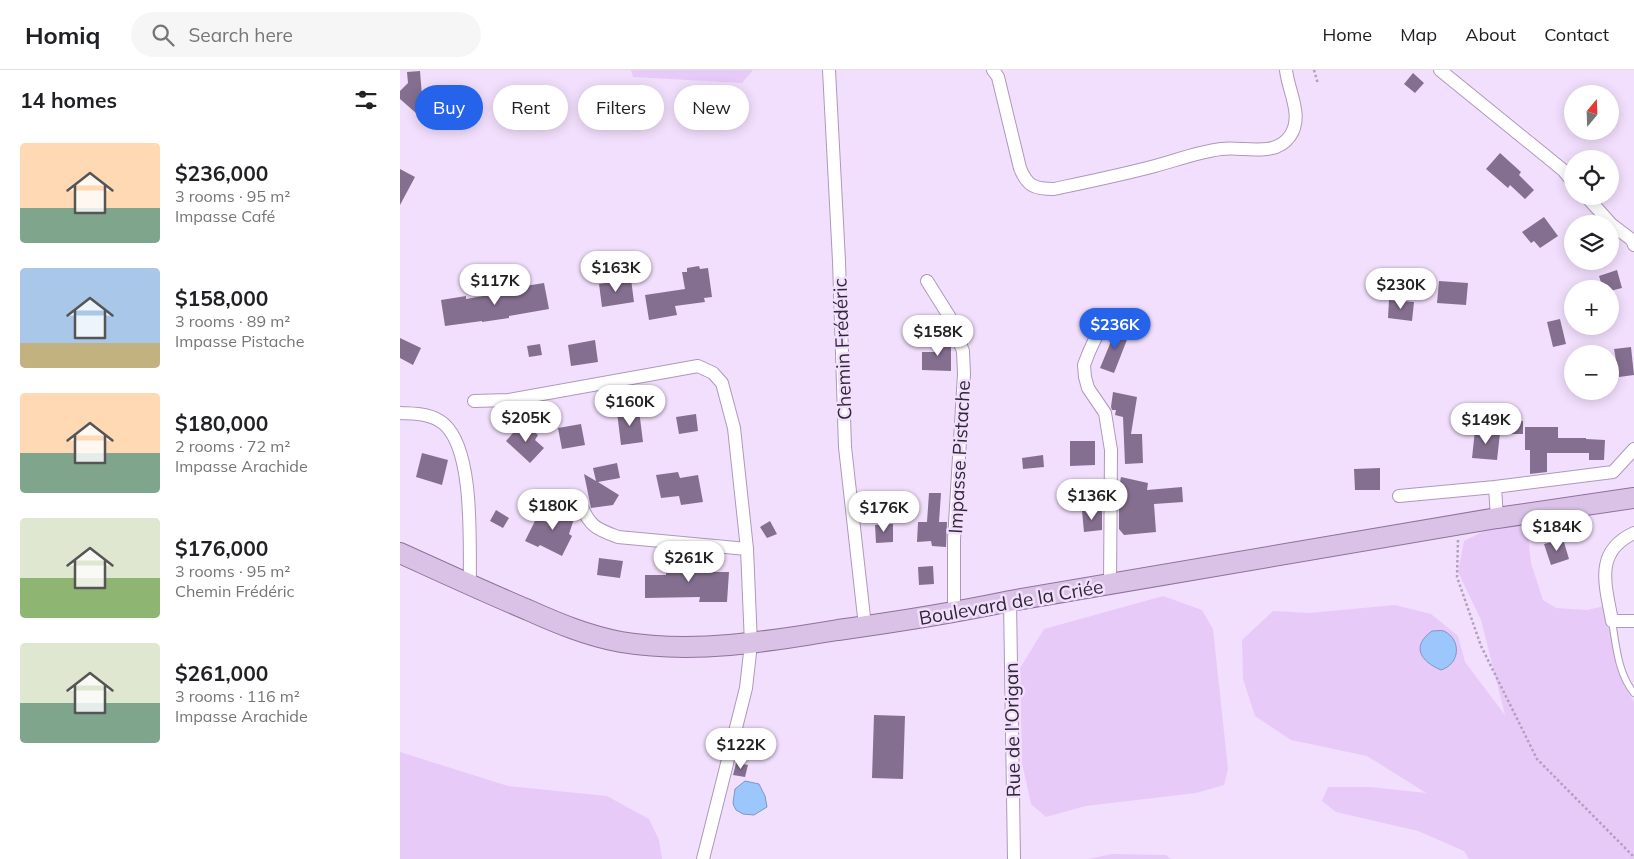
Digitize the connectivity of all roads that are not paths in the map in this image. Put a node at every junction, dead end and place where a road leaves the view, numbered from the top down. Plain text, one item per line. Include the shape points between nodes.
1 (829, 70) edge
2 (993, 70) edge
3 (1286, 70) edge
4 (1440, 70) edge
5 (1564, 171) edge
6 (1594, 205) edge
7 (1634, 245) edge
8 (927, 281) dead end
9 (1104, 322) dead end
10 (474, 401) dead end
11 (400, 412) edge
12 (1634, 449) edge
13 (1495, 487) junction
14 (1399, 496) dead end
15 (1634, 498) edge
16 (581, 505) dead end
17 (1497, 518) junction
18 (1634, 533) edge
19 (747, 549) junction
20 (400, 553) edge
21 (470, 585) junction
22 (1110, 585) junction
23 (1010, 601) junction
24 (954, 612) junction
25 (1612, 621) junction
26 (1634, 621) edge
27 (866, 626) junction
28 (751, 644) junction
29 (1634, 693) edge
30 (703, 859) edge
31 (1014, 859) edge

1 - 27 street, Chemin Frédéric via 845,447
2 - 3 street via 998,77 1024,179 1039,189 1054,190 1210,150 1268,150 1277,147 1289,138 1296,114
4 - 5 street
6 - 7 street
8 - 24 street, Impasse Pistache via 949,316 963,351
9 - 22 street via 1084,365 1088,388 1105,413 1112,450
10 - 19 street via 509,400 698,366 714,373 722,383 734,428
11 - 21 street via 428,414 444,424 456,440 467,485
12 - 13 street via 1613,472
13 - 14 street
13 - 17 street
15 - 17 main road, Boulevard de la Criée
16 - 19 street via 587,520 600,530 618,537
17 - 22 main road, Boulevard de la Criée
18 - 25 street via 1614,546 1608,558 1605,582
19 - 28 street
20 - 21 main road, Boulevard de la Criée
21 - 28 main road, Boulevard de la Criée via 568,627 620,642 668,646
22 - 23 main road, Boulevard de la Criée
23 - 24 main road, Boulevard de la Criée
23 - 31 street, Rue de l'Origan
24 - 27 main road, Boulevard de la Criée
25 - 26 street
25 - 29 lane via 1622,672
27 - 28 main road, Boulevard de la Criée
28 - 30 street via 746,688

